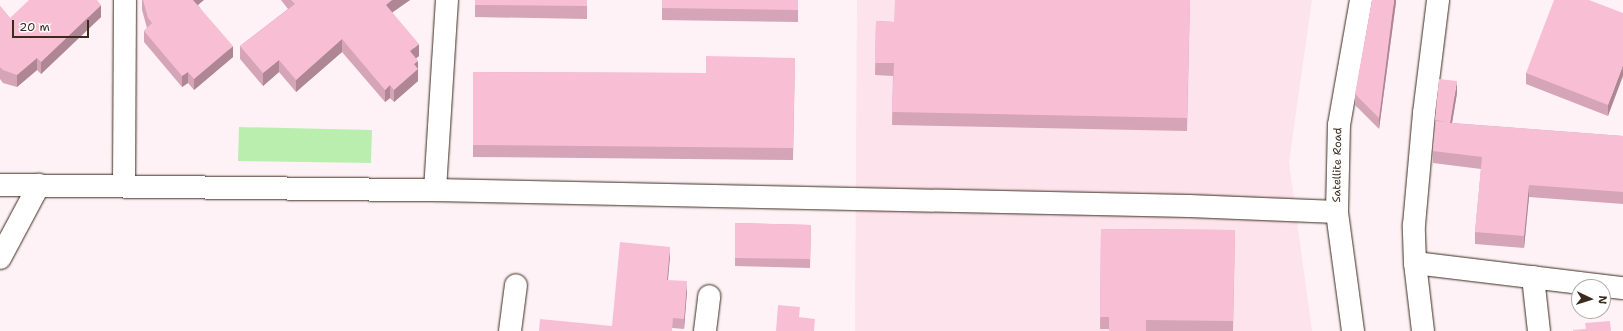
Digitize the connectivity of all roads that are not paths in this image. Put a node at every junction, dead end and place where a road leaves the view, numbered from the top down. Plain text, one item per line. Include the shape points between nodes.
1 (125, 0) edge
2 (447, 0) edge
3 (1361, 0) edge
4 (1438, 0) edge
5 (0, 185) edge
6 (40, 185) junction
7 (124, 186) junction
8 (435, 190) junction
9 (1337, 212) junction
10 (0, 258) edge
11 (1415, 263) junction
12 (1533, 277) junction
13 (516, 285) dead end
14 (1623, 288) edge
15 (709, 296) dead end
16 (510, 331) edge
17 (705, 331) edge
18 (1352, 331) edge
19 (1423, 331) edge
20 (1540, 331) edge

1 - 7 street
2 - 8 street
3 - 9 street, Satellite Road via 1339,125
4 - 11 street via 1416,188
5 - 6 street
6 - 7 street
6 - 10 street
7 - 8 street
8 - 9 street via 1174,206
9 - 18 street, Satellite Road
11 - 12 street
11 - 19 street
12 - 14 street
12 - 20 street
13 - 16 street
15 - 17 street

